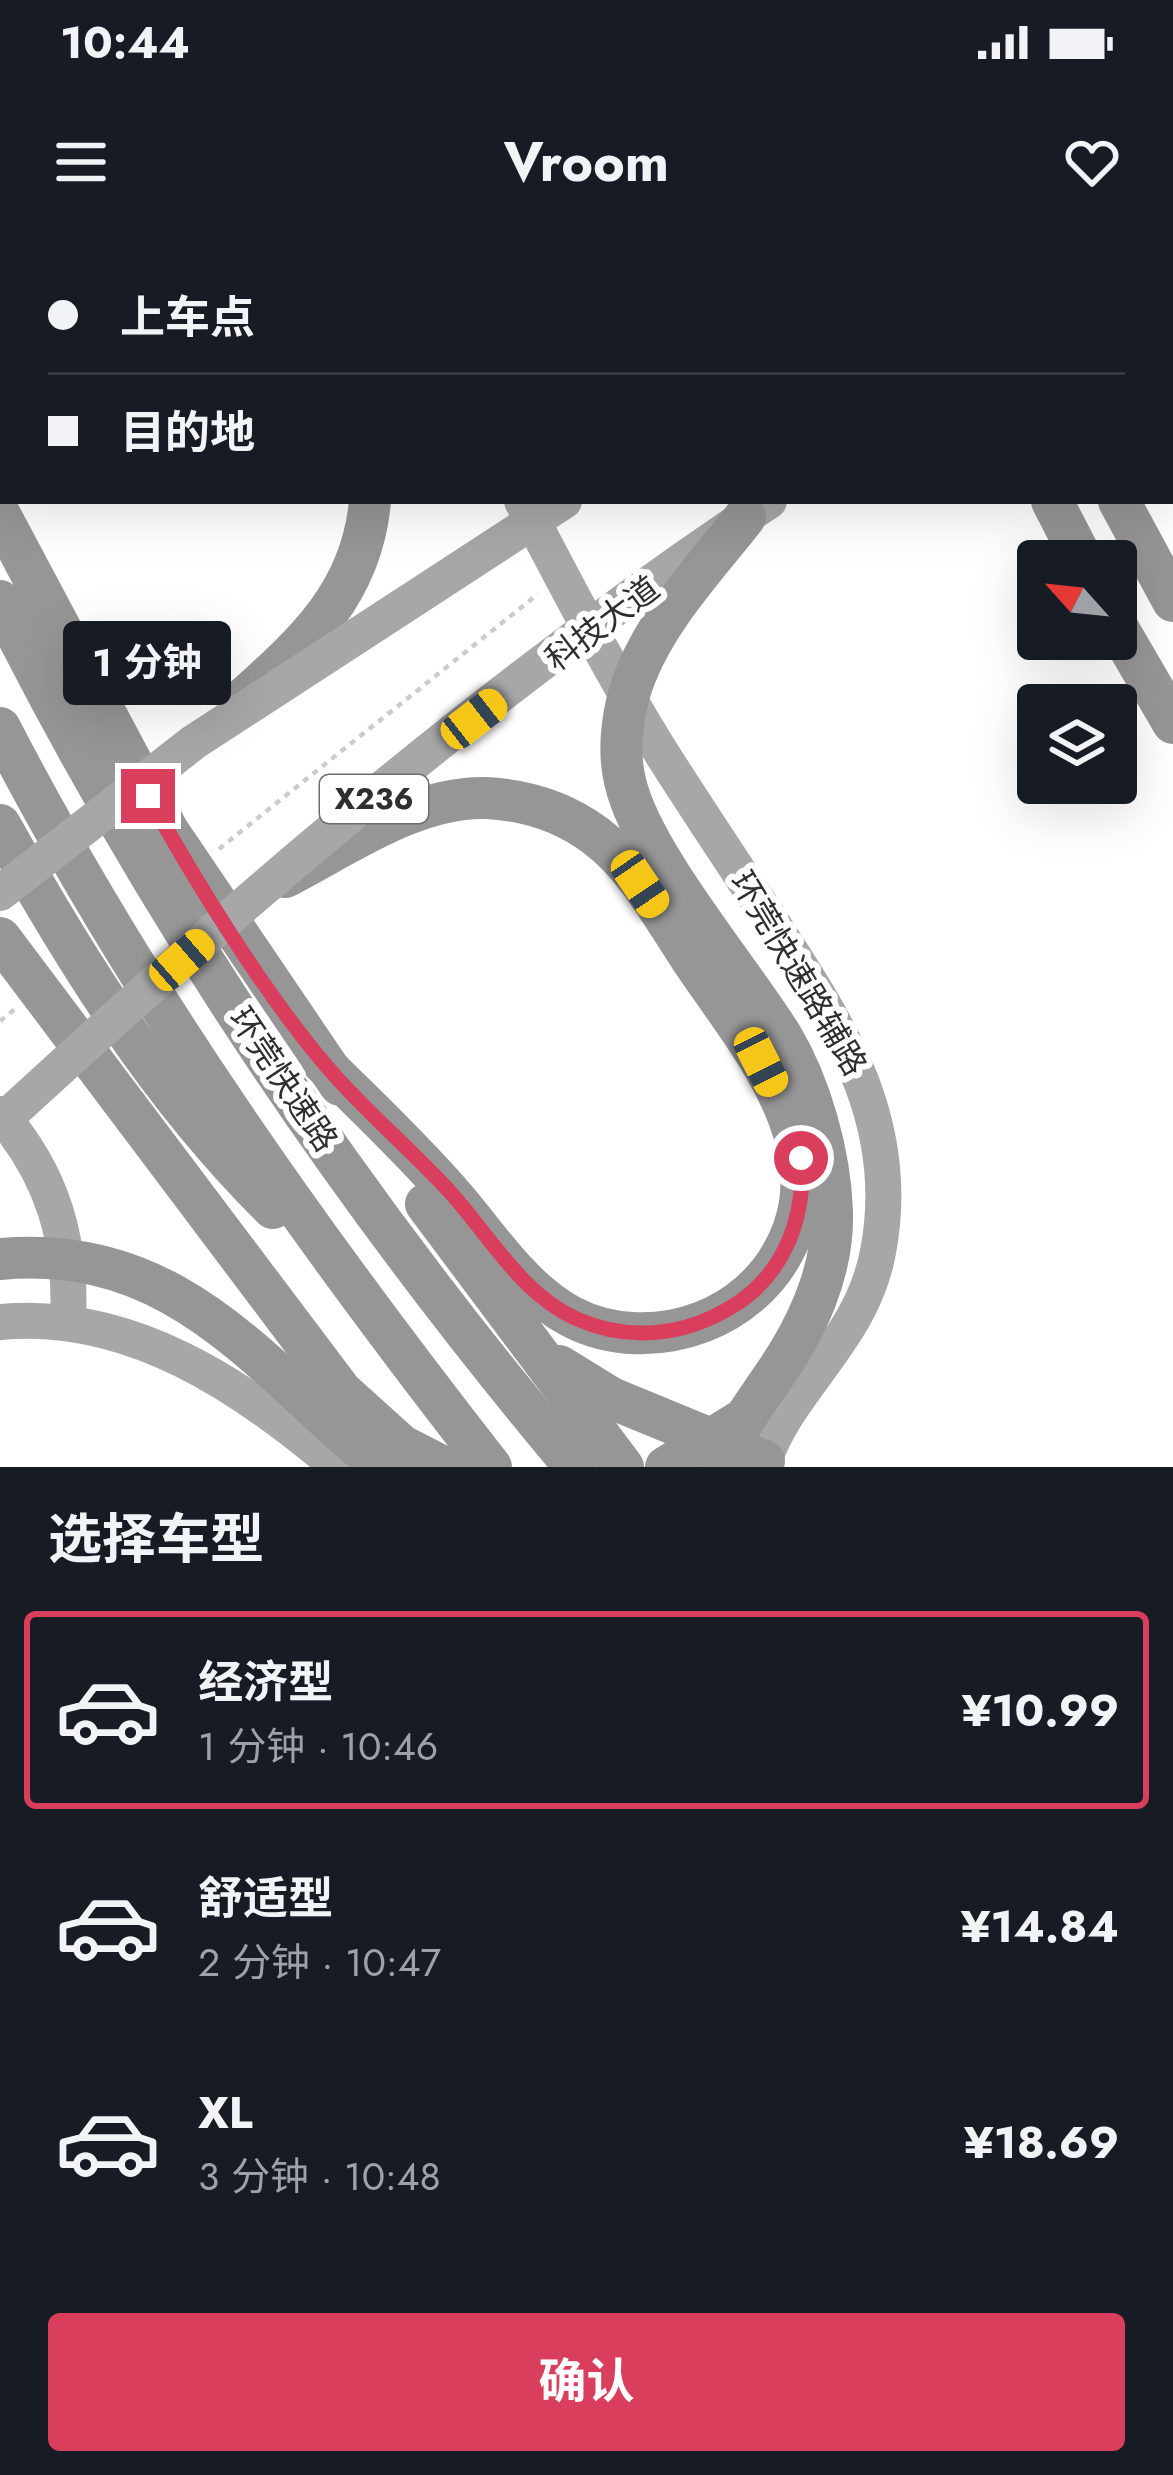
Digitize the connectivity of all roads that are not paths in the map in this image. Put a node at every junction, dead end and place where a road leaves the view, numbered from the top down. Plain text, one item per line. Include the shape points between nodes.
1 (12, 504) edge
2 (370, 504) edge
3 (525, 504) edge
4 (559, 504) edge
5 (1054, 504) edge
6 (1122, 504) edge
7 (757, 509) edge
8 (0, 515) edge
9 (1072, 540) edge
10 (43, 599) junction
11 (0, 601) edge
12 (1173, 601) edge
13 (1136, 660) edge
14 (1173, 724) edge
15 (0, 728) edge
16 (194, 742) junction
17 (0, 824) edge
18 (268, 886) junction
19 (0, 893) edge
20 (0, 938) edge
21 (323, 1063) junction
22 (0, 1118) edge
23 (0, 1259) edge
24 (339, 1272) junction
25 (68, 1321) junction
26 (0, 1322) edge
27 (523, 1336) junction
28 (745, 1418) junction
29 (750, 1465) edge
30 (338, 1467) edge
31 (382, 1467) edge
32 (443, 1467) edge
33 (491, 1467) edge
34 (575, 1467) edge
35 (623, 1467) edge
36 (666, 1467) edge

1 - 10 highway
2 - 16 highway, bridge via 362,553 339,603
3 - 29 main road, 环莞快速路辅路 via 656,745 850,1048 876,1115 885,1186 866,1293 832,1357
4 - 16 main road, bridge
5 - 9 highway
6 - 12 highway
7 - 18 main road, 科技大道 / X236, bridge via 441,744
7 - 28 highway, bridge via 655,634 624,713 621,757 651,840 785,1042 828,1170 832,1215 820,1290
8 - 10 highway
10 - 21 highway via 168,831
11 - 34 highway, 环莞快速路 via 82,761 252,1034 386,1227
13 - 14 highway
15 - 24 highway, 环莞快速路 via 107,919
16 - 19 main road, bridge
17 - 24 highway via 69,948 173,1098
18 - 21 highway, bridge via 450,801 512,800 598,837 640,884 761,1062 794,1132 800,1211 760,1283 715,1317 658,1333 573,1318 526,1282
18 - 22 main road, 科技大道 / X236, bridge
20 - 32 highway via 240,1263 366,1418
21 - 27 highway
22 - 25 main road via 31,1157 60,1217
23 - 31 highway, bridge via 89,1265 195,1307 263,1357
24 - 33 highway, 环莞快速路
25 - 26 main road
25 - 30 main road via 201,1370
27 - 29 highway via 611,1399
27 - 35 highway
28 - 29 highway, bridge
28 - 36 highway, bridge

